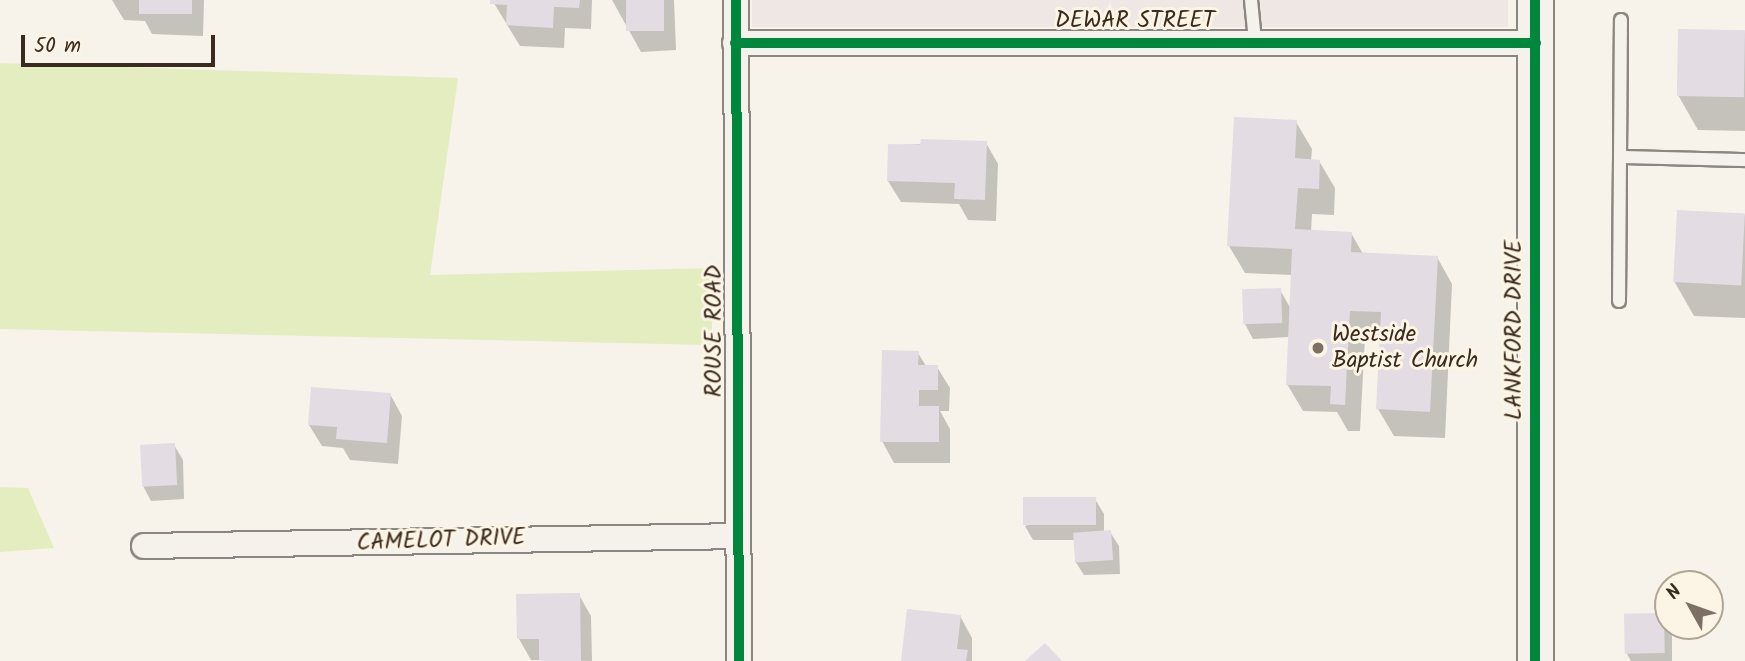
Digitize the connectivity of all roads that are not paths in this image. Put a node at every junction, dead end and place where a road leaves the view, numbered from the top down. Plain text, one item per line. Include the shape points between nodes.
1 (736, 0) edge
2 (1251, 0) edge
3 (1535, 0) edge
4 (1622, 20) dead end
5 (1255, 41) junction
6 (735, 43) junction
7 (1536, 43) junction
8 (1620, 157) junction
9 (1745, 160) edge
10 (1619, 301) dead end
11 (738, 536) junction
12 (145, 546) dead end
13 (739, 661) edge
14 (1535, 661) edge

1 - 6 street, ROUSE ROAD
2 - 5 lane
3 - 7 main road, LANKFORD DRIVE
4 - 8 lane
5 - 6 street, DEWAR STREET
5 - 7 street, DEWAR STREET
6 - 11 street, ROUSE ROAD
7 - 14 main road, LANKFORD DRIVE
8 - 9 lane
8 - 10 lane
11 - 12 street, CAMELOT DRIVE
11 - 13 street, ROUSE ROAD

